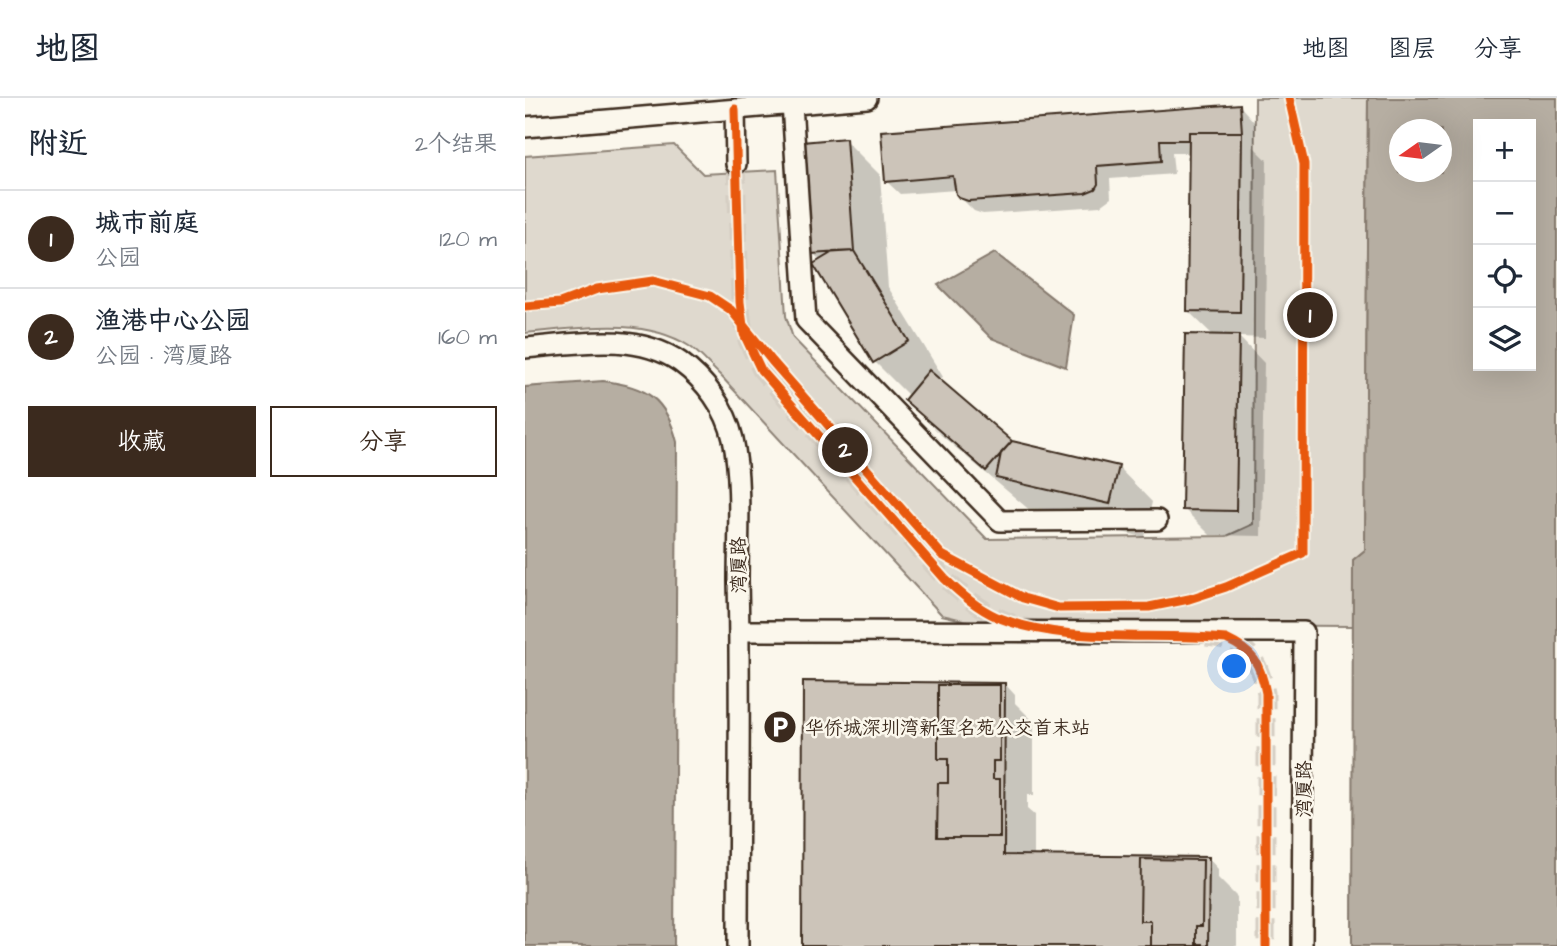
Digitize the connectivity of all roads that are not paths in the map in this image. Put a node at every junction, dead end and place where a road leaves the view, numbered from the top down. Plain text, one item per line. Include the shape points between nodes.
1 (867, 98) edge
2 (819, 100) edge
3 (792, 104) junction
4 (735, 109) junction
5 (525, 127) edge
6 (736, 164) tunnel mouth
7 (525, 348) edge
8 (1157, 520) dead end
9 (739, 631) junction
10 (738, 946) edge
11 (1302, 946) edge

1 - 2 street
2 - 3 street
3 - 4 street
3 - 8 street via 806,320 1000,521
4 - 5 street
4 - 6 street
7 - 9 street, 湾厦路 via 603,342 646,346 680,363 712,394 725,414 736,459
9 - 10 street, 湾厦路
9 - 11 street, 湾厦路 via 1304,632

